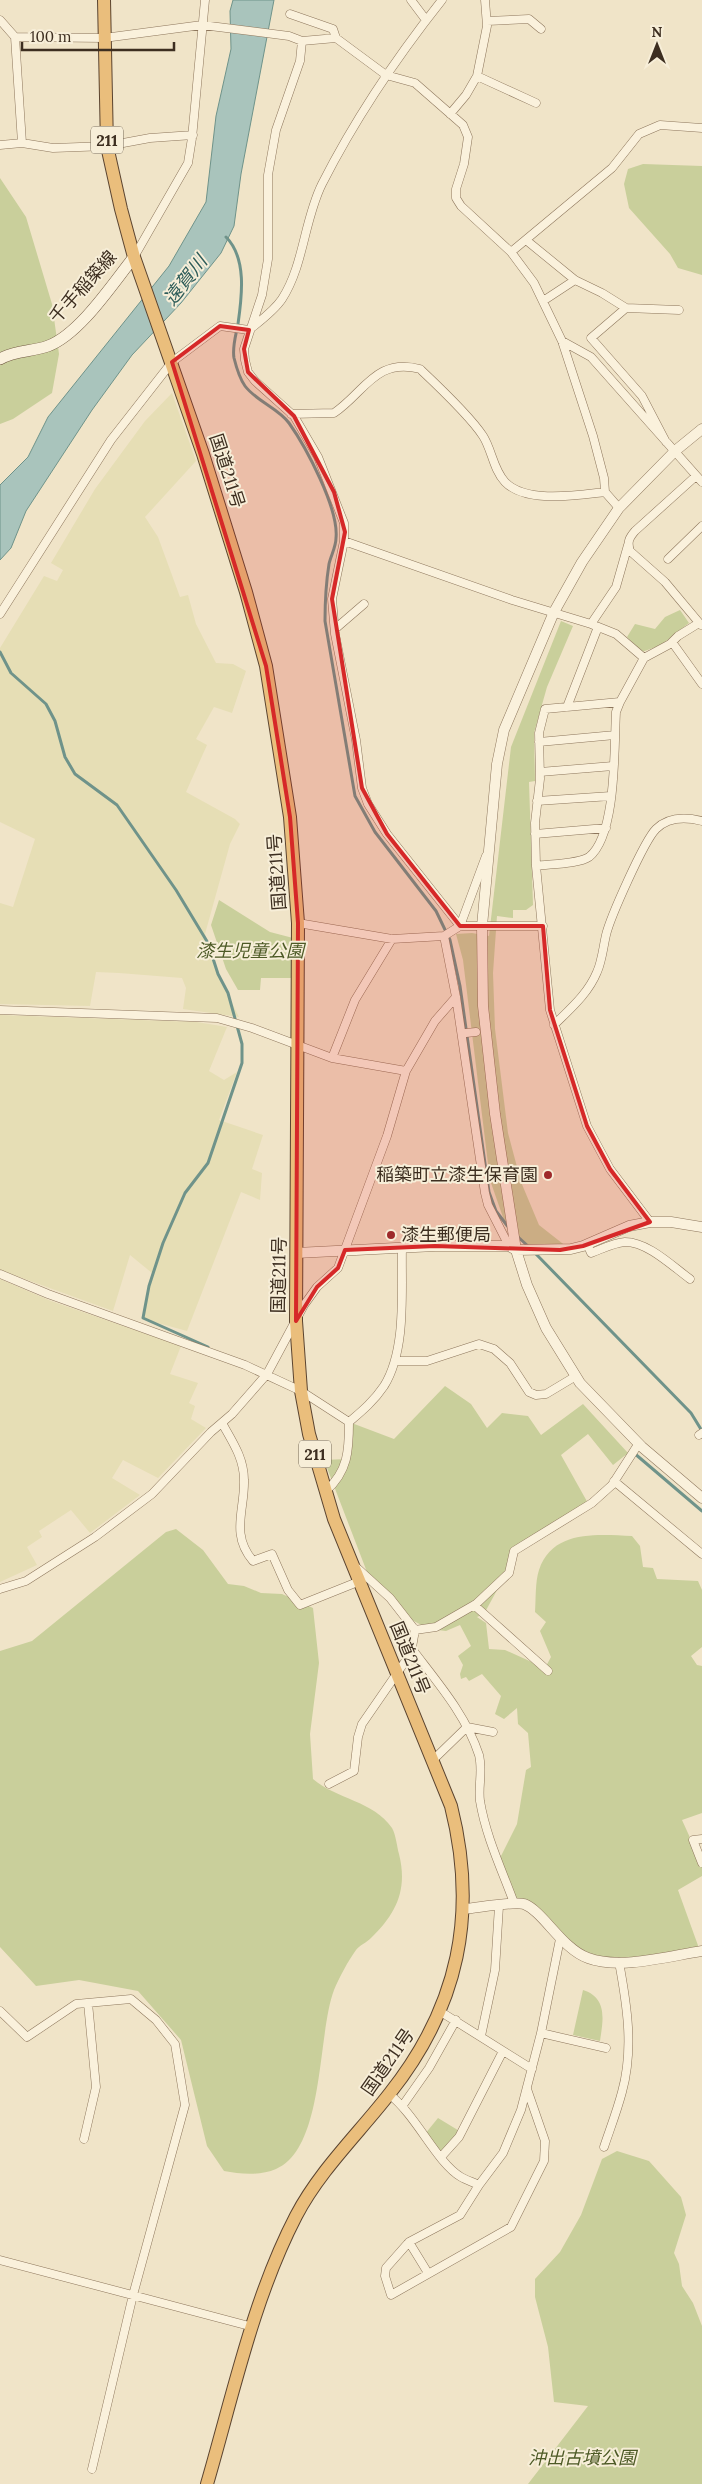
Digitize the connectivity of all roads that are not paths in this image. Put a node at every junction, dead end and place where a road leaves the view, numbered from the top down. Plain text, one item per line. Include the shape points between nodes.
1 (104, 0) edge
2 (205, 0) edge
3 (411, 0) edge
4 (442, 0) edge
5 (485, 0) edge
6 (290, 14) dead end
7 (0, 20) edge
8 (426, 20) junction
9 (487, 21) junction
10 (206, 26) junction
11 (541, 29) dead end
12 (15, 37) junction
13 (104, 38) junction
14 (336, 38) junction
15 (302, 41) junction
16 (386, 75) junction
17 (477, 76) junction
18 (536, 103) dead end
19 (450, 114) junction
20 (702, 128) edge
21 (193, 135) junction
22 (22, 143) junction
23 (0, 145) edge
24 (107, 146) junction
25 (526, 240) junction
26 (511, 252) junction
27 (134, 256) junction
28 (575, 280) junction
29 (543, 301) junction
30 (626, 308) junction
31 (679, 310) dead end
32 (249, 330) junction
33 (562, 341) junction
34 (170, 356) junction
35 (0, 360) edge
36 (291, 414) junction
37 (702, 429) edge
38 (666, 442) junction
39 (675, 451) junction
40 (699, 479) edge
41 (605, 492) junction
42 (619, 508) junction
43 (702, 526) edge
44 (344, 541) junction
45 (628, 545) junction
46 (668, 558) dead end
47 (364, 604) dead end
48 (554, 612) junction
49 (0, 614) edge
50 (700, 624) edge
51 (594, 625) junction
52 (335, 629) junction
53 (672, 642) junction
54 (644, 658) junction
55 (702, 684) edge
56 (620, 702) junction
57 (567, 707) junction
58 (615, 735) junction
59 (539, 742) junction
60 (613, 766) junction
61 (540, 772) junction
62 (611, 796) junction
63 (537, 801) junction
64 (702, 821) edge
65 (606, 828) junction
66 (535, 834) junction
67 (487, 854) junction
68 (536, 866) junction
69 (298, 923) junction
70 (460, 926) junction
71 (482, 926) junction
72 (543, 926) junction
73 (444, 936) junction
74 (392, 939) junction
75 (456, 997) junction
76 (0, 1010) edge
77 (554, 1025) junction
78 (476, 1032) dead end
79 (466, 1033) dead end
80 (299, 1047) junction
81 (332, 1058) junction
82 (406, 1071) junction
83 (650, 1222) junction
84 (702, 1227) edge
85 (587, 1244) junction
86 (402, 1247) junction
87 (513, 1248) junction
88 (345, 1250) junction
89 (296, 1253) junction
90 (0, 1274) edge
91 (690, 1279) dead end
92 (296, 1321) junction
93 (395, 1361) junction
94 (267, 1374) junction
95 (576, 1376) junction
96 (301, 1391) junction
97 (350, 1422) junction
98 (222, 1423) junction
99 (638, 1443) junction
100 (614, 1481) junction
101 (326, 1491) junction
102 (702, 1498) edge
103 (702, 1554) edge
104 (353, 1564) junction
105 (360, 1581) junction
106 (0, 1589) edge
107 (474, 1605) junction
108 (415, 1630) junction
109 (412, 1649) junction
110 (548, 1671) dead end
111 (398, 1674) junction
112 (467, 1727) junction
113 (494, 1732) dead end
114 (433, 1760) junction
115 (328, 1784) dead end
116 (702, 1839) edge
117 (702, 1862) edge
118 (514, 1903) junction
119 (499, 1906) junction
120 (464, 1909) junction
121 (560, 1939) junction
122 (702, 1951) edge
123 (620, 1962) junction
124 (88, 2003) junction
125 (0, 2011) edge
126 (441, 2012) junction
127 (456, 2020) junction
128 (541, 2033) junction
129 (481, 2036) junction
130 (606, 2048) dead end
131 (503, 2051) junction
132 (532, 2069) junction
133 (527, 2089) junction
134 (390, 2094) junction
135 (403, 2105) junction
136 (84, 2139) dead end
137 (604, 2147) dead end
138 (441, 2157) junction
139 (479, 2185) junction
140 (409, 2242) junction
141 (0, 2260) edge
142 (428, 2273) junction
143 (133, 2295) junction
144 (252, 2327) junction
145 (92, 2469) dead end
146 (207, 2484) edge

1 - 13 highway, 国道211号 / 211
2 - 10 street
3 - 8 street
4 - 8 street
5 - 9 street
6 - 14 street via 333,30
7 - 12 street
8 - 16 street
9 - 11 street via 529,19
9 - 17 street
10 - 13 street
10 - 15 street via 289,36
10 - 21 street
12 - 13 street
12 - 22 street
13 - 24 highway, 国道211号 / 211
14 - 15 street
14 - 16 street
15 - 32 street via 300,61 276,130 268,175 268,259 262,295
16 - 19 street via 416,83
16 - 32 street via 341,147 316,198 297,264 282,298
17 - 18 street
17 - 19 street
19 - 26 street via 463,126 468,137 456,198
20 - 25 street via 660,125 639,134 612,168
21 - 24 street
21 - 27 street via 188,163
22 - 23 street
22 - 24 street via 53,148
24 - 27 highway, 国道211号 / 211
25 - 26 street
25 - 28 street
26 - 29 street
27 - 34 highway, 国道211号 / 211
27 - 35 main road, 千手稲築線 via 68,333 49,346 9,354
28 - 29 street
28 - 30 street
29 - 33 street
30 - 31 street
30 - 38 street via 591,338 642,396
32 - 34 street via 220,326
32 - 36 street via 244,349 248,372
33 - 38 street via 591,358
33 - 41 street via 593,436
34 - 49 street via 106,447
34 - 69 highway, 国道211号 / 211 via 246,592 266,666 290,817
36 - 41 street via 334,413 371,378 400,366 409,366 420,369 483,436 499,473 516,490 538,496
36 - 44 street via 318,457 330,484 344,523
37 - 39 street
38 - 39 street
39 - 40 street
39 - 42 street
40 - 45 street via 635,531 628,539
41 - 42 street
42 - 48 street via 582,562
43 - 46 street
44 - 48 street
44 - 52 street via 332,599
45 - 50 street via 630,551 665,582
45 - 51 street via 616,586
47 - 52 street
48 - 51 street
48 - 67 street via 504,730
50 - 53 street
51 - 54 street via 616,634
51 - 57 street
52 - 70 street via 362,788 368,804 387,834
53 - 54 street
53 - 55 street
54 - 56 street
56 - 57 street
56 - 58 street
57 - 59 street via 545,709
58 - 59 street
58 - 60 street
59 - 61 street
60 - 61 street
60 - 62 street
61 - 63 street
62 - 63 street
62 - 65 street
63 - 66 street
64 - 77 street via 686,817 674,819 655,829 611,918 593,981 584,995
65 - 66 street
65 - 68 street via 595,851 584,860
66 - 68 street
67 - 70 street
67 - 71 street
68 - 72 street
69 - 74 street
69 - 80 highway, 国道211号 / 211
70 - 71 street
70 - 73 street
71 - 72 street
71 - 87 street via 483,1006
72 - 77 street
73 - 74 street
73 - 75 street
74 - 81 street via 355,1000
75 - 82 street via 435,1021
75 - 87 street via 485,1193 488,1205
76 - 80 street via 217,1018
77 - 83 street via 587,1126 610,1169
78 - 79 street
80 - 81 street
80 - 89 highway, 国道211号 / 211
81 - 82 street
82 - 88 street via 387,1136
83 - 84 street
83 - 85 street via 629,1226
85 - 87 street via 560,1250
85 - 91 street via 591,1253 626,1242 636,1244
86 - 87 street
86 - 88 street
86 - 93 street via 399,1342
87 - 95 street via 536,1308
88 - 89 street
88 - 92 street via 338,1268 317,1287
89 - 92 highway, 国道211号 / 211
90 - 94 street
92 - 94 street
92 - 96 highway, 国道211号 / 211
93 - 95 street via 427,1361 479,1344 494,1349 510,1363 529,1392 546,1394
93 - 97 street via 372,1402
94 - 96 street
94 - 98 street
95 - 99 street
96 - 97 street
96 - 101 highway, 国道211号 / 211 via 309,1434
97 - 101 street via 349,1450 344,1466 338,1480
98 - 105 street via 240,1456 244,1480 239,1536 246,1553 253,1561 272,1554 288,1590 300,1605
98 - 106 street via 152,1494 95,1537 26,1581
99 - 100 street
99 - 102 street
100 - 103 street
100 - 107 street via 592,1503 514,1551 509,1574
101 - 104 highway, 国道211号 / 211
104 - 105 highway, 国道211号 / 211
104 - 108 street via 390,1598
105 - 111 highway, 国道211号 / 211
107 - 108 street via 436,1627
107 - 110 street
108 - 109 street
109 - 111 street
109 - 112 street
111 - 114 highway, 国道211号 / 211
111 - 115 street via 362,1724 354,1771
112 - 113 street
112 - 114 street
112 - 118 street via 479,1757 480,1801 489,1838
114 - 120 highway, 国道211号 / 211 via 451,1806 459,1840
116 - 117 street via 693,1840
118 - 119 street
118 - 121 street via 532,1909
119 - 120 street
119 - 129 street via 495,1970
120 - 126 highway, 国道211号 / 211 via 457,1961
121 - 123 street via 589,1959
121 - 128 street
122 - 123 street
123 - 137 street via 628,2009 627,2067 623,2091
124 - 125 street via 76,2004 27,2037
124 - 136 street via 96,2086
124 - 143 street via 131,1999 156,2020 175,2044 185,2105
126 - 127 street
126 - 134 highway, 国道211号 / 211 via 414,2062
127 - 129 street
127 - 135 street
128 - 130 street
128 - 132 street
129 - 131 street
131 - 132 street
131 - 138 street via 461,2132
132 - 133 street
133 - 139 street via 503,2152
133 - 142 street via 545,2141 544,2161 510,2227
134 - 135 street
134 - 144 highway, 国道211号 / 211 via 347,2144 297,2214
135 - 138 street
138 - 139 street via 460,2176
139 - 140 street via 460,2215
140 - 142 street
140 - 142 street via 386,2268 391,2294
141 - 143 street
143 - 144 street
143 - 145 street
144 - 146 highway, 国道211号 / 211

